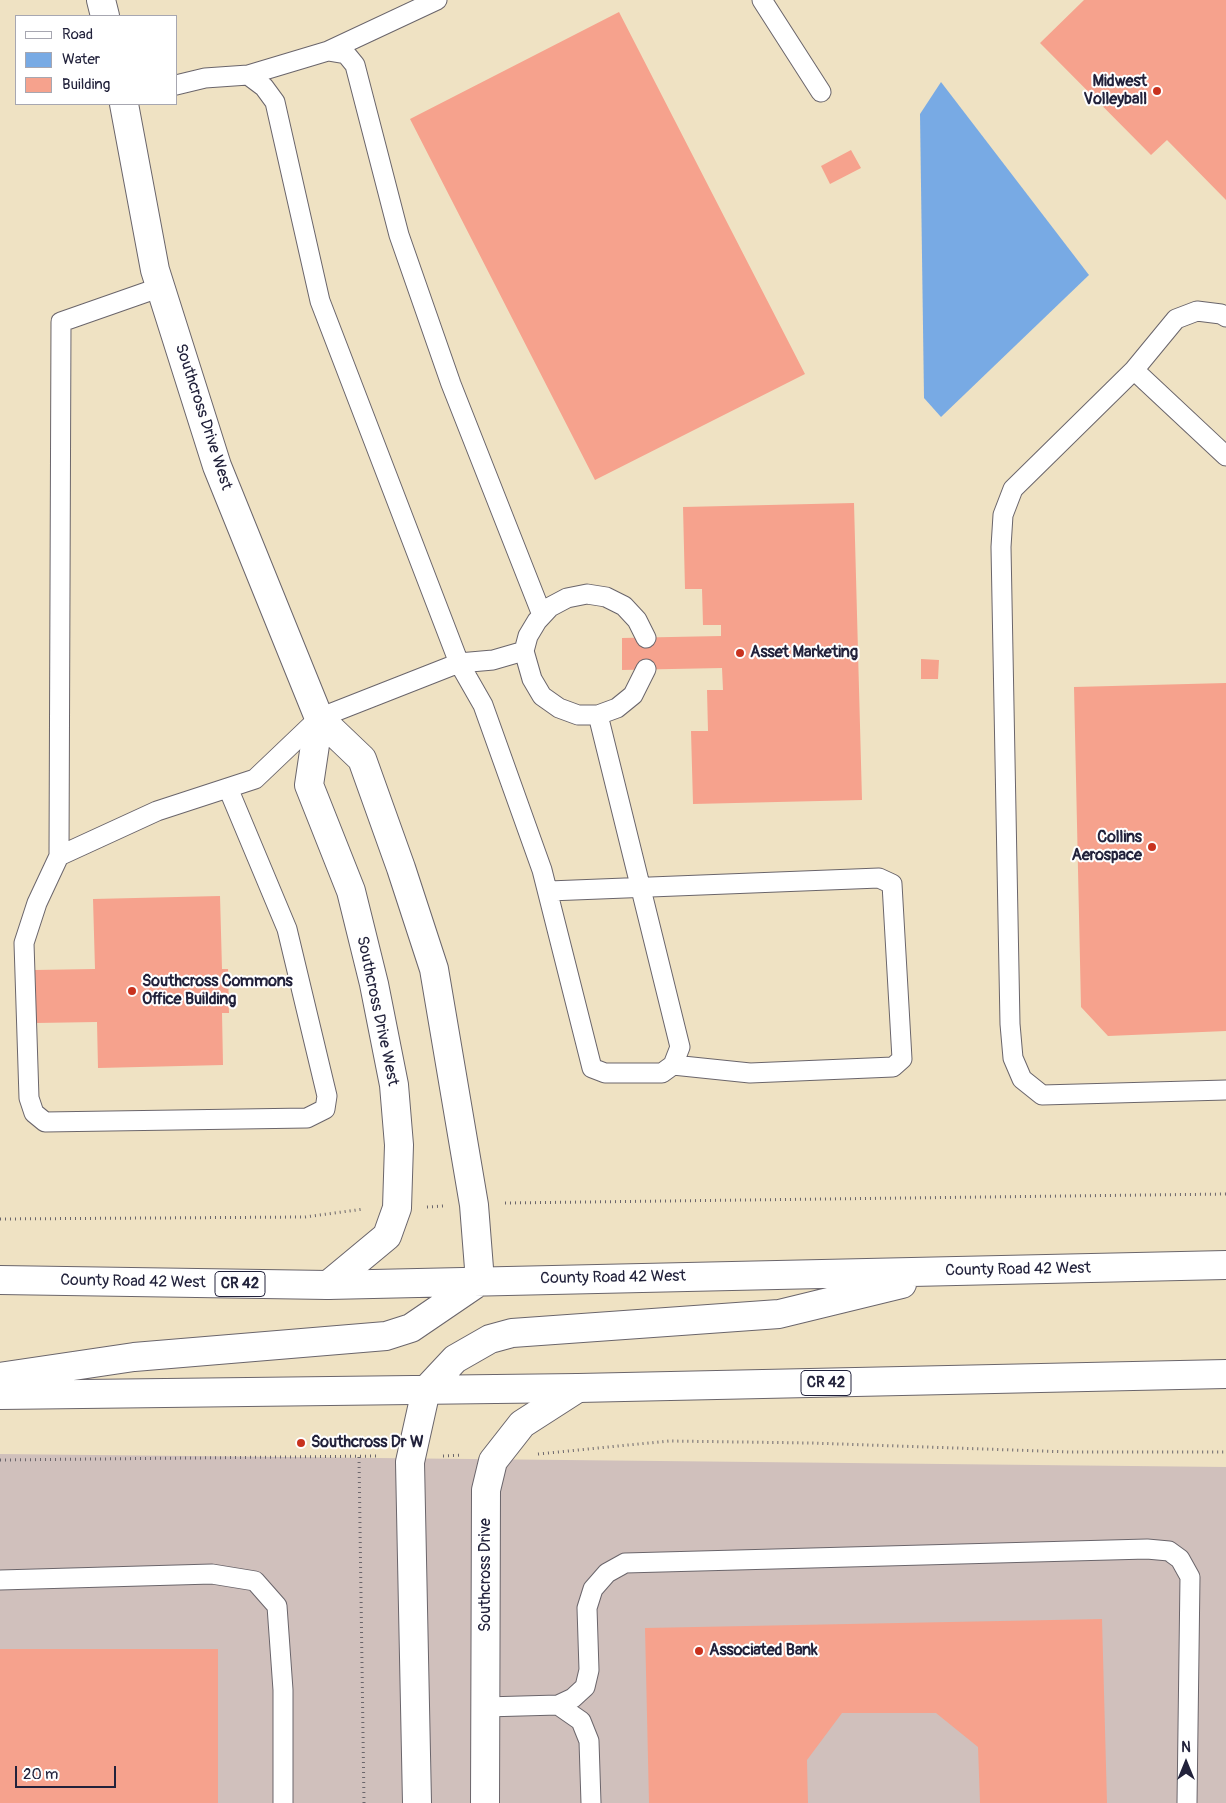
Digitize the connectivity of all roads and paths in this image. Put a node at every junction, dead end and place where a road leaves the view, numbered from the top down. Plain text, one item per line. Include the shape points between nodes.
1 (101, 0) edge
2 (437, 0) edge
3 (762, 0) edge
4 (104, 15) edge
5 (328, 51) junction
6 (248, 76) junction
7 (178, 85) edge
8 (821, 92) dead end
9 (124, 105) edge
10 (161, 287) junction
11 (1226, 317) edge
12 (1134, 370) junction
13 (1226, 456) edge
14 (542, 615) junction
15 (646, 638) dead end
16 (524, 652) junction
17 (460, 663) junction
18 (646, 669) dead end
19 (598, 715) junction
20 (319, 718) junction
21 (228, 788) junction
22 (59, 856) junction
23 (641, 888) junction
24 (549, 891) junction
25 (673, 1065) junction
26 (1226, 1090) edge
27 (1226, 1194) edge
28 (474, 1204) junction
29 (397, 1208) junction
30 (0, 1219) edge
31 (1226, 1265) edge
32 (952, 1272) junction
33 (0, 1280) edge
34 (480, 1281) junction
35 (328, 1285) junction
36 (1226, 1374) edge
37 (0, 1377) edge
38 (578, 1388) junction
39 (426, 1390) junction
40 (0, 1396) edge
41 (811, 1443) dead end
42 (1226, 1452) edge
43 (360, 1457) dead end
44 (0, 1580) edge
45 (558, 1705) junction
46 (485, 1707) junction
47 (284, 1803) edge
48 (364, 1803) edge
49 (417, 1803) edge
50 (485, 1803) edge
51 (591, 1803) edge
52 (1187, 1803) edge

1 - 4 main road
2 - 5 lane
3 - 8 lane
5 - 6 lane
5 - 14 lane via 346,54 355,65 399,235 451,384
6 - 7 lane via 205,78
6 - 17 lane via 264,87 275,102 320,301
9 - 10 main road, Southcross Drive West via 155,270
10 - 20 main road, Southcross Drive West via 217,466
10 - 22 lane via 61,322
11 - 12 lane via 1197,312 1176,319
12 - 13 lane
12 - 26 lane via 1013,489 1003,515 1001,547 1013,1058 1022,1079 1042,1095
14 - 15 lane via 567,598 587,594 606,597 624,606 637,620
14 - 16 lane via 528,636
16 - 17 lane via 493,660
16 - 19 lane via 532,679 542,696 559,708 578,715
17 - 20 lane
17 - 24 lane via 483,705
18 - 19 lane via 633,695 617,708
19 - 23 lane
20 - 21 lane via 255,779
20 - 28 main road, Southcross Drive West via 362,759 434,969
20 - 29 main road, Southcross Drive West via 309,784 351,891 374,984 394,1085 399,1145
21 - 22 lane via 157,811
21 - 22 lane via 286,929 327,1096 325,1110 307,1118 45,1122 34,1113 30,1098 24,943 37,902
23 - 24 lane
23 - 25 lane via 680,1047
23 - 25 lane via 879,878 892,884 902,1059 893,1068 750,1073
24 - 25 lane via 592,1068 605,1073 662,1073
27 - 28 path
28 - 29 path
28 - 34 main road, Southcross Drive West
29 - 30 path via 305,1217
29 - 35 main road, Southcross Drive West via 386,1236
31 - 32 main road, County Road 42 West / CR 42
32 - 34 main road, County Road 42 West / CR 42
32 - 39 main road via 779,1314 512,1333 490,1339 455,1359
33 - 35 main road, County Road 42 West / CR 42
34 - 35 main road, County Road 42 West / CR 42
34 - 37 main road via 411,1328 386,1336 134,1357
36 - 38 main road, CR 42
38 - 39 main road, CR 42
38 - 46 main road, Southcross Drive via 522,1424 493,1461 486,1490
39 - 40 main road, CR 42
39 - 49 main road via 410,1462
41 - 42 path via 1070,1452
43 - 48 path
44 - 47 lane via 212,1574 255,1581 277,1606 283,1690
45 - 46 lane
45 - 51 lane via 581,1721 589,1741
45 - 52 lane via 574,1698 585,1687 589,1670 587,1608 593,1589 606,1573 625,1563 1169,1551 1180,1559 1190,1577
46 - 50 main road, Southcross Drive

